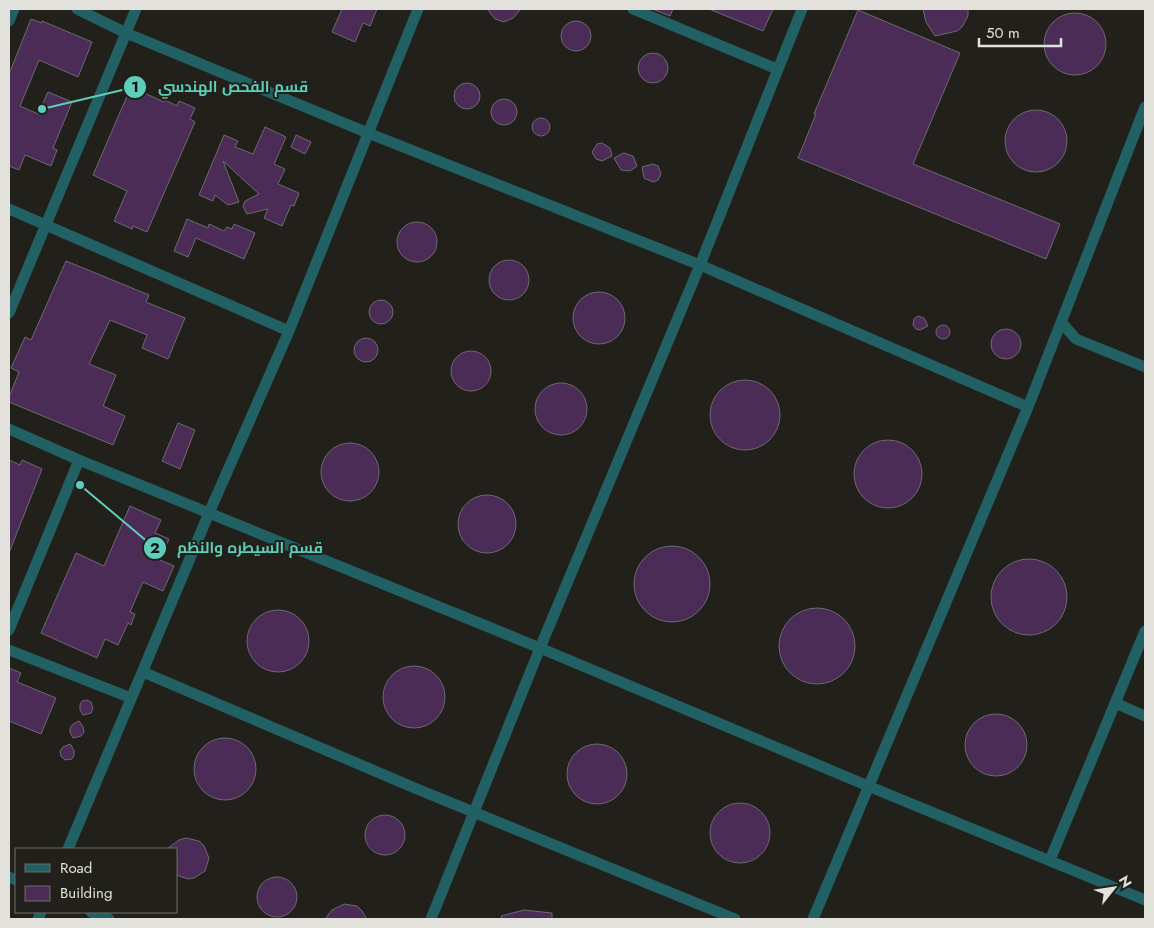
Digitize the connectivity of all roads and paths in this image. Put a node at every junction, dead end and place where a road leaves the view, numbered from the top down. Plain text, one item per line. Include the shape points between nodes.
1 (14, 9) edge
2 (77, 9) edge
3 (136, 9) edge
4 (418, 9) edge
5 (633, 9) edge
6 (802, 9) edge
7 (9, 21) edge
8 (126, 33) junction
9 (777, 68) junction
10 (1145, 107) edge
11 (368, 133) junction
12 (9, 209) edge
13 (45, 224) junction
14 (700, 265) junction
15 (9, 313) edge
16 (1061, 322) junction
17 (289, 331) junction
18 (1145, 367) edge
19 (1028, 407) junction
20 (9, 429) edge
21 (79, 460) junction
22 (209, 513) junction
23 (9, 630) edge
24 (1145, 631) edge
25 (540, 648) junction
26 (9, 650) edge
27 (143, 672) junction
28 (131, 698) junction
29 (1115, 704) junction
30 (1145, 716) edge
31 (868, 786) junction
32 (474, 812) junction
33 (68, 848) edge
34 (1050, 860) junction
35 (1145, 900) edge
36 (94, 913) edge
37 (109, 919) edge
38 (431, 919) edge
39 (735, 919) edge
40 (813, 919) edge

1 - 7 street
2 - 8 street
3 - 8 street
4 - 11 street
5 - 9 street
6 - 9 street
8 - 11 street
8 - 13 street
9 - 14 street
10 - 16 street
11 - 14 street
11 - 17 street
12 - 13 street
13 - 15 street
13 - 17 street
14 - 19 street
14 - 25 street
16 - 18 street via 1076,339
16 - 19 street
17 - 22 street
19 - 31 street
20 - 21 street
21 - 22 street
21 - 23 street
22 - 25 street
22 - 27 street
24 - 29 street
25 - 31 street
25 - 32 street
26 - 28 street
27 - 28 street
27 - 32 street
28 - 33 street
29 - 30 street
29 - 34 street
31 - 34 street
31 - 40 street
32 - 38 street
32 - 39 street
34 - 35 street
36 - 37 street

